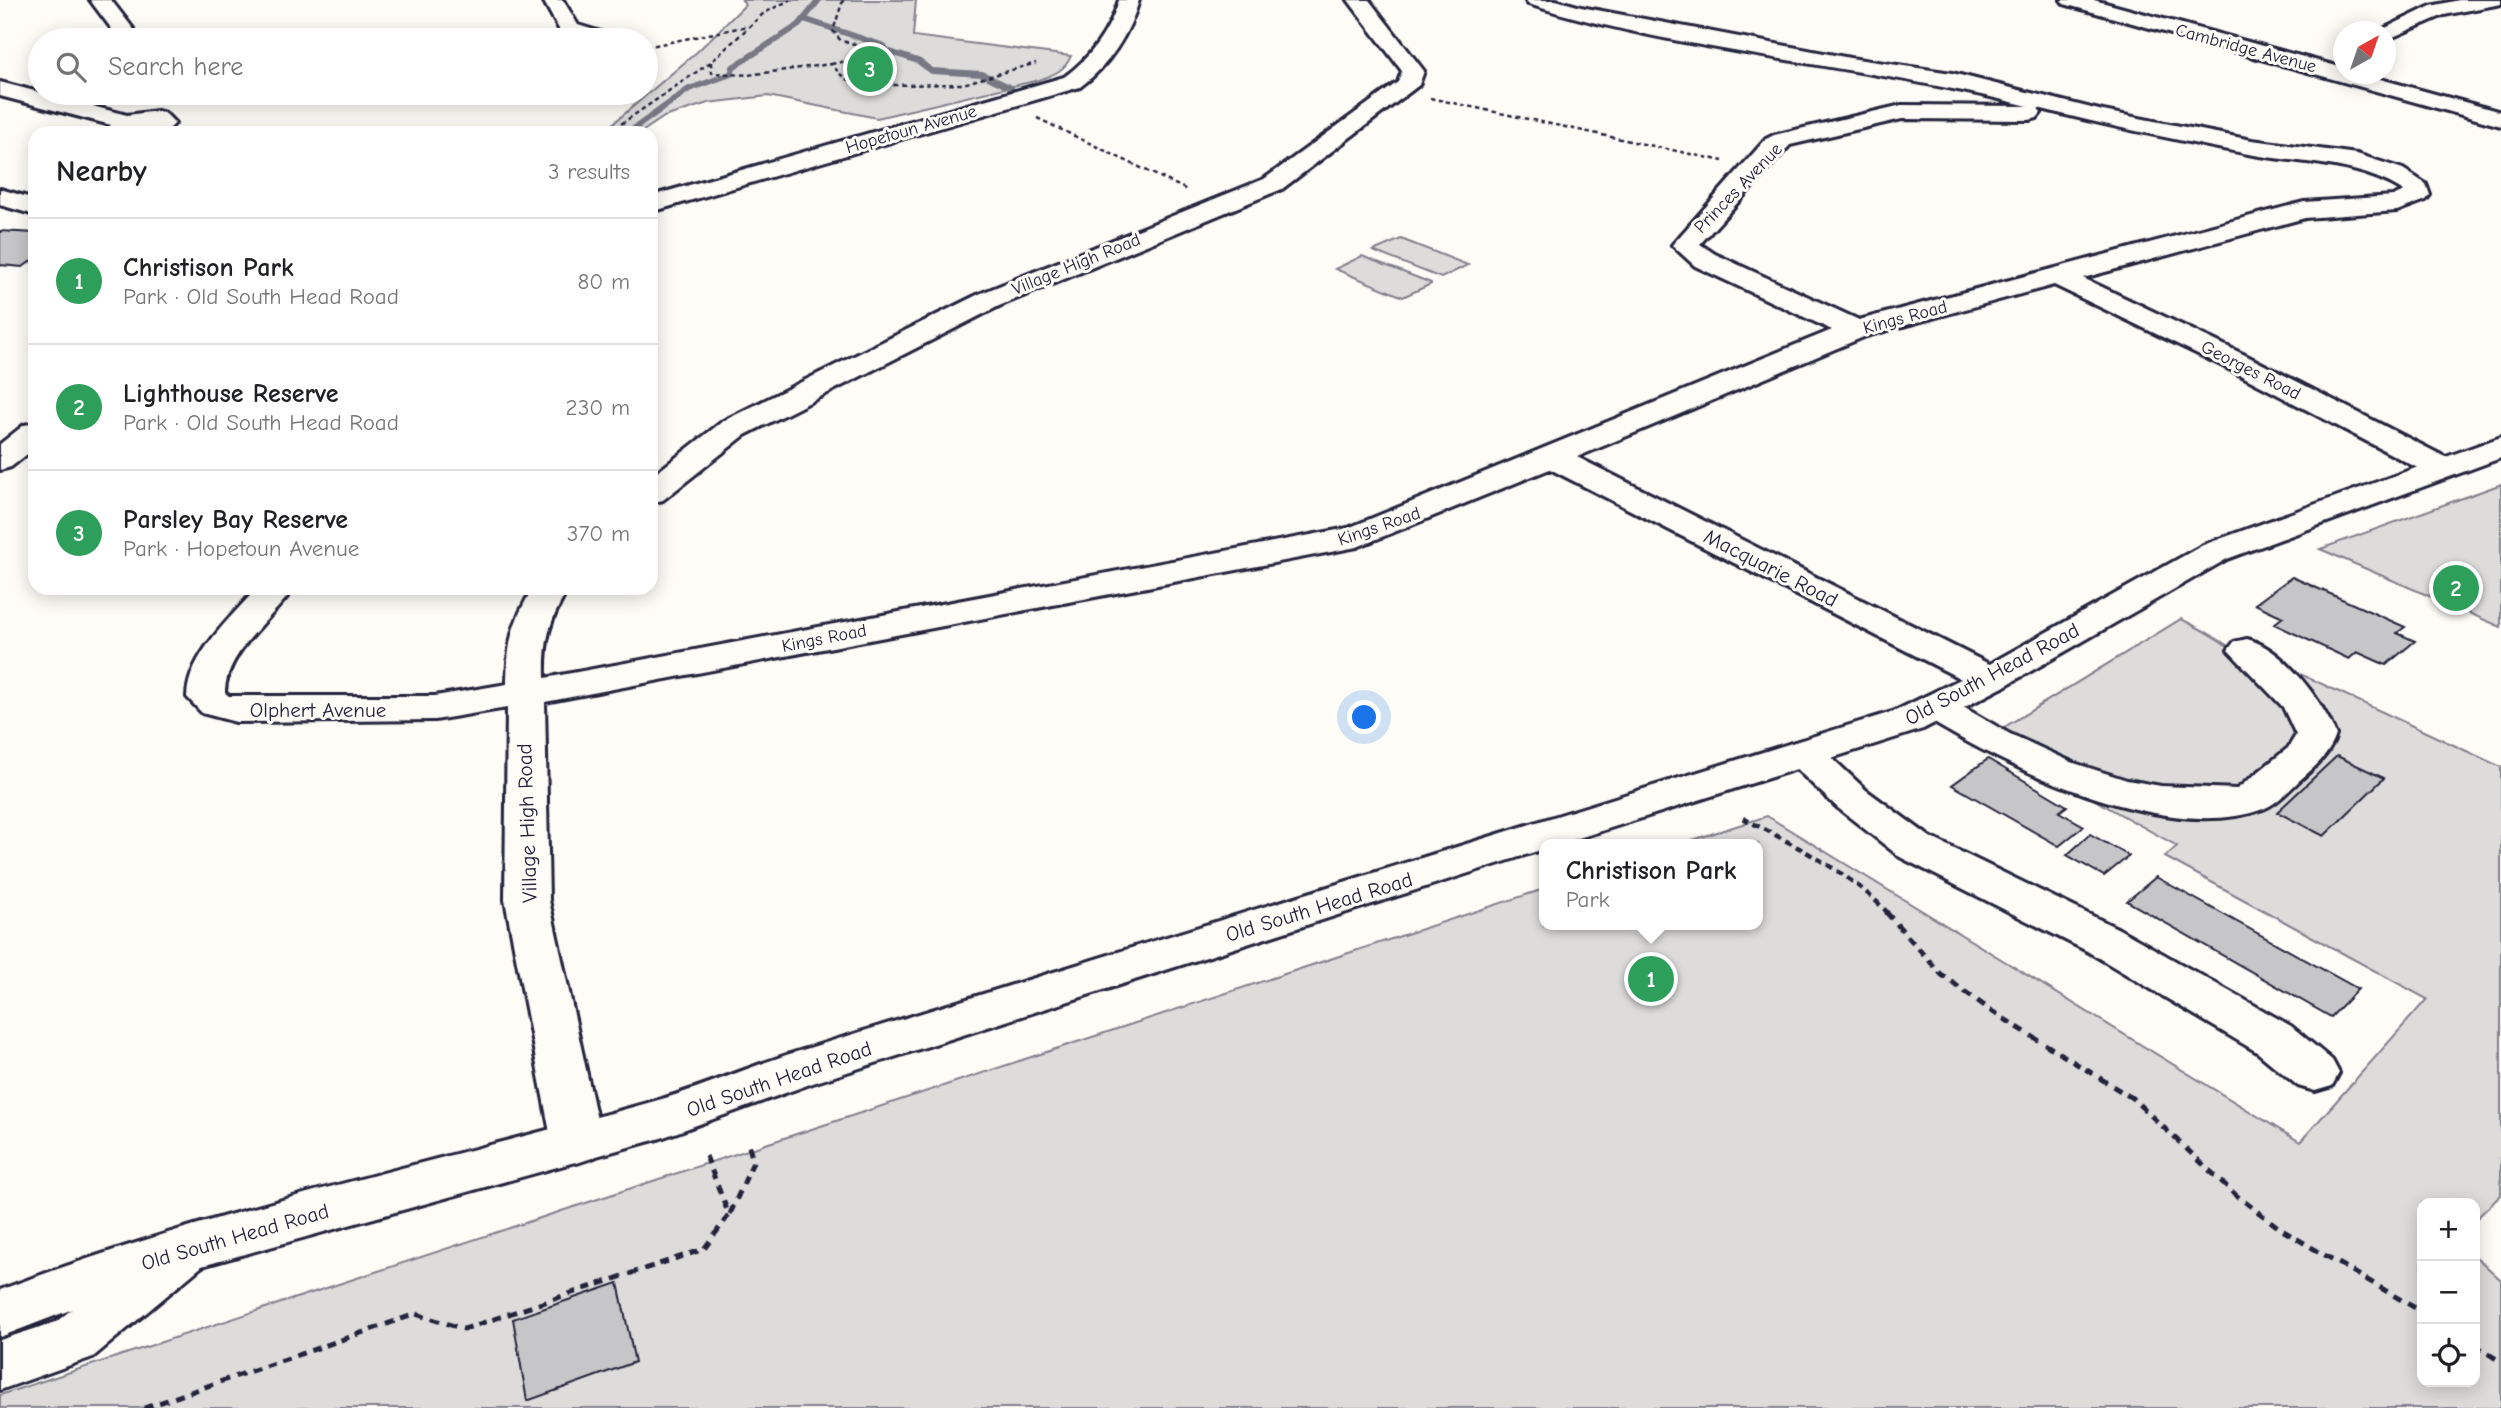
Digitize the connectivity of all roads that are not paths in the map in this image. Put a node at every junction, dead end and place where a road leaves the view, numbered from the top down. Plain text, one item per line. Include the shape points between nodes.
1 (100, 0) edge
2 (553, 0) edge
3 (1129, 0) edge
4 (1358, 0) edge
5 (1535, 0) edge
6 (2071, 0) edge
7 (2494, 0) edge
8 (122, 28) edge
9 (566, 28) edge
10 (2396, 29) edge
11 (2333, 58) edge
12 (2313, 67) junction
13 (0, 89) edge
14 (28, 97) edge
15 (58, 105) edge
16 (2068, 110) junction
17 (94, 115) junction
18 (163, 116) edge
19 (2501, 119) edge
20 (122, 126) edge
21 (136, 126) edge
22 (0, 197) edge
23 (658, 202) edge
24 (28, 205) edge
25 (2057, 276) junction
26 (1856, 330) junction
27 (28, 438) edge
28 (2501, 447) edge
29 (1552, 457) junction
30 (0, 460) edge
31 (2442, 468) junction
32 (658, 488) edge
33 (270, 595) edge
34 (547, 595) edge
35 (2247, 650) dead end
36 (1990, 679) junction
37 (524, 693) junction
38 (1937, 708) junction
39 (1803, 754) junction
40 (2315, 1073) dead end
41 (577, 1143) junction
42 (184, 1249) junction
43 (102, 1275) junction
44 (0, 1290) edge
45 (0, 1314) edge
46 (0, 1365) edge

1 - 8 street
2 - 9 street
3 - 23 street, Hopetoun Avenue via 1087,73 1072,82
4 - 32 street, Village High Road via 1413,71 1408,85 1273,184 989,300 746,422
5 - 16 street, Kings Road via 1604,18 1973,84
6 - 12 street, Cambridge Avenue
7 - 10 street via 2438,10
11 - 12 street
12 - 19 street, Cambridge Avenue
13 - 14 street
15 - 17 street
16 - 25 street, Kings Road via 2252,147 2357,161 2408,181 2417,195 2397,203 2304,210
16 - 26 street, Princes Avenue via 1902,113 1782,140 1685,246 1705,260
17 - 18 street via 148,107
17 - 20 street via 127,122
18 - 21 street
22 - 24 street
25 - 26 street, Kings Road
25 - 31 street, Georges Road
26 - 29 street, Kings Road
27 - 30 street
28 - 31 street, Old South Head Road
29 - 36 street, Macquarie Road
29 - 37 street, Kings Road via 1396,523 1324,544
31 - 36 street, Old South Head Road via 2215,552
33 - 37 street, Olphert Avenue via 205,682 206,697 216,705 264,712 435,708
34 - 37 street, Village High Road via 528,636
35 - 38 street via 2294,695 2316,735 2300,760 2261,792 2238,803 2177,802 2128,794 2060,772 2000,745
36 - 38 street, Old South Head Road
37 - 41 street, Village High Road via 527,900
38 - 39 street, Old South Head Road
39 - 40 street via 1915,847 2103,940 2274,1039
39 - 41 street, Old South Head Road
41 - 42 street, Old South Head Road
42 - 43 street, Old South Head Road
42 - 46 street via 74,1340
43 - 44 street, Old South Head Road
43 - 45 street, Old South Head Road

